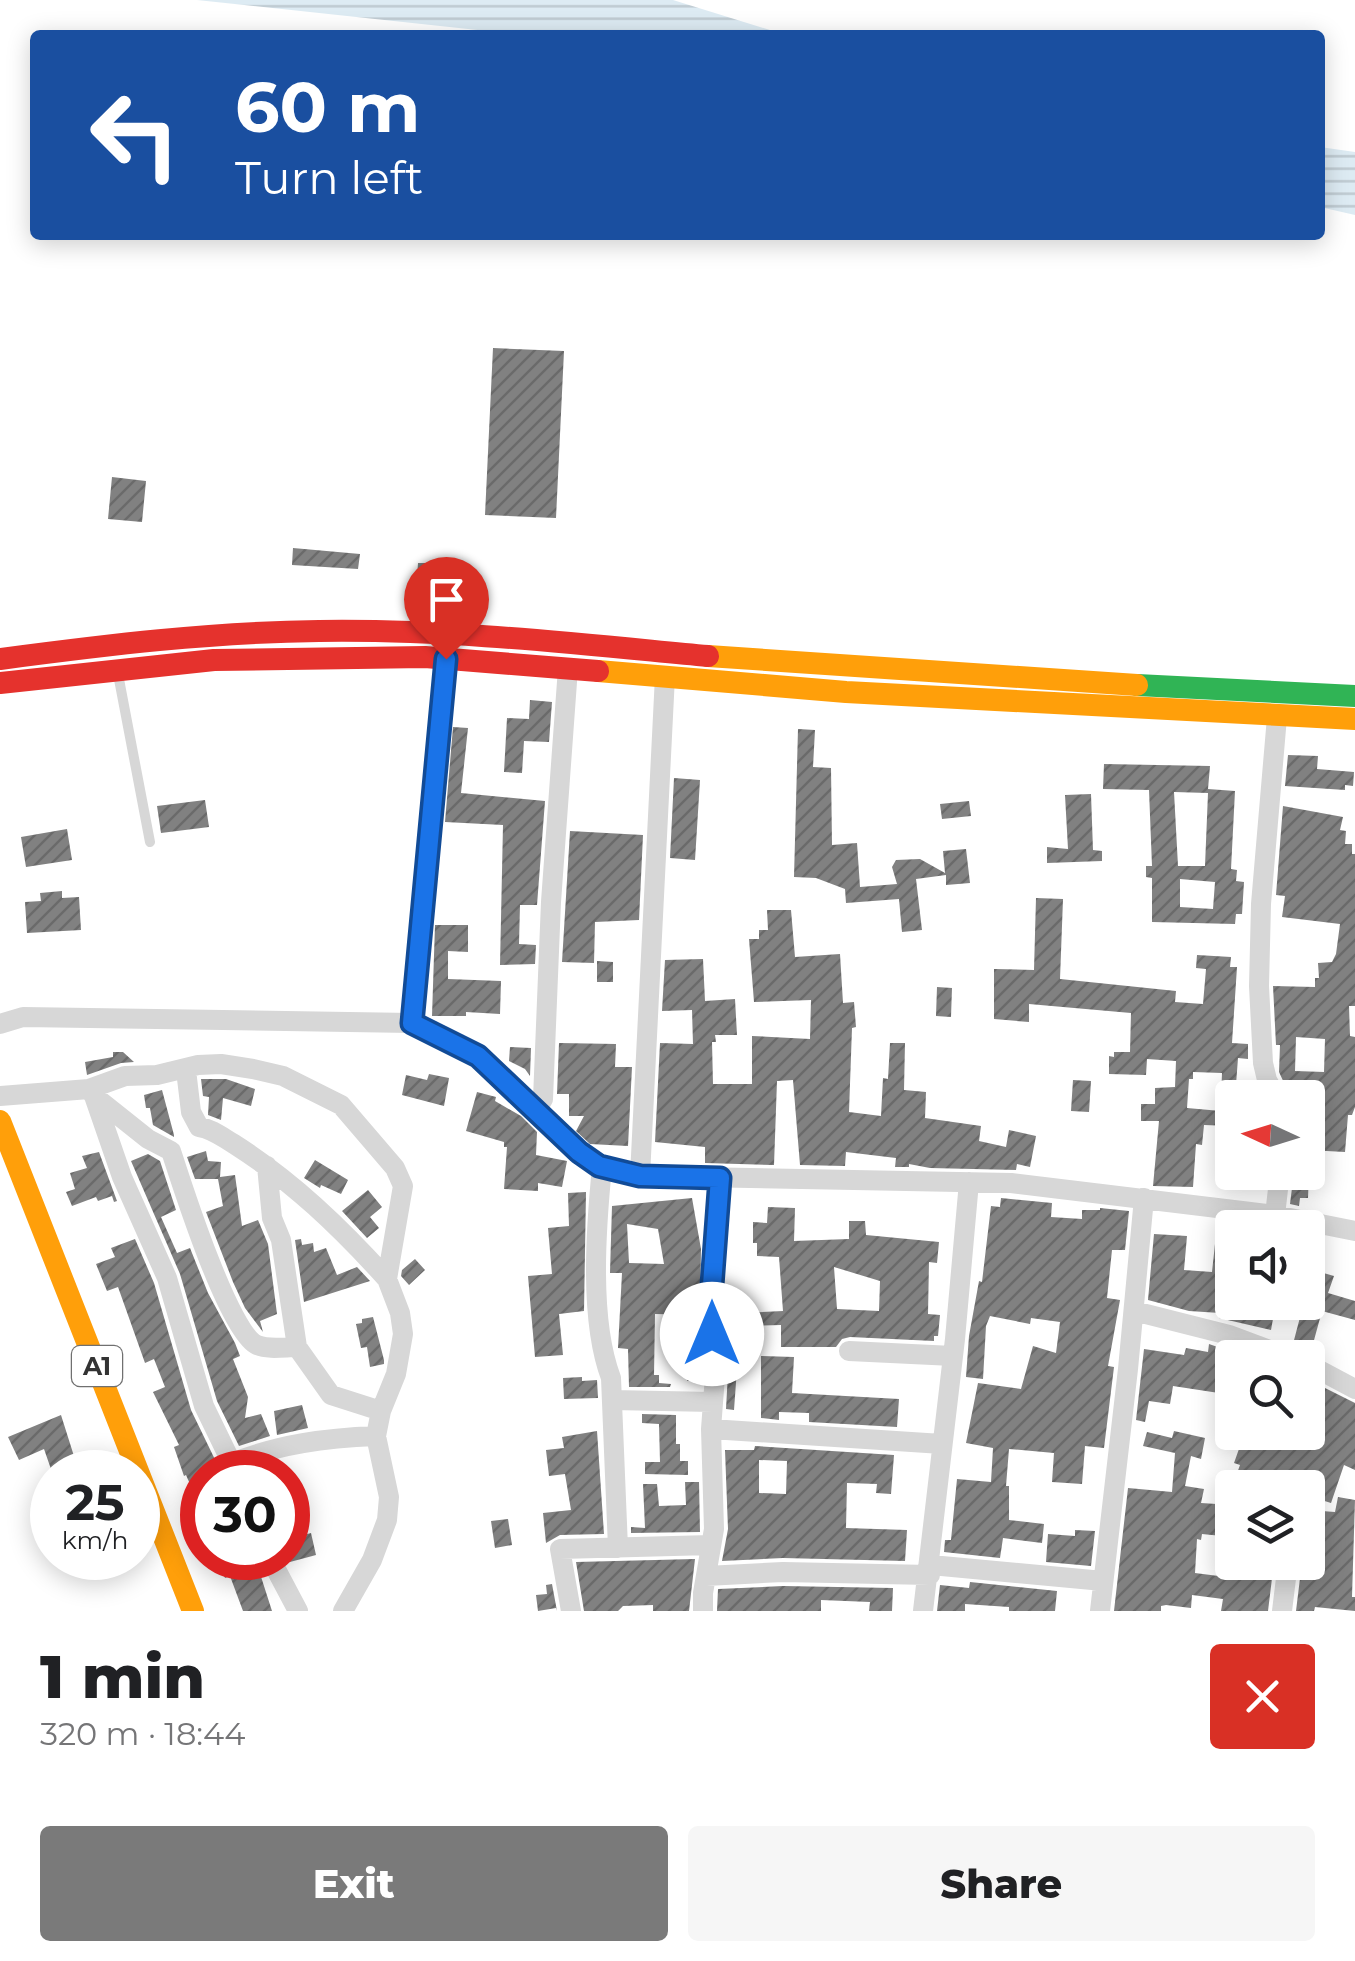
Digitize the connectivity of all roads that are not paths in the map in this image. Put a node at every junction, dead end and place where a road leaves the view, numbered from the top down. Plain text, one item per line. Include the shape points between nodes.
1 (0, 659) edge
2 (446, 659) junction
3 (117, 668) junction
4 (568, 668) junction
5 (665, 676) junction
6 (0, 683) edge
7 (1355, 696) edge
8 (1276, 717) junction
9 (1355, 720) edge
10 (150, 842) dead end
11 (412, 1023) junction
12 (0, 1024) edge
13 (186, 1070) junction
14 (1267, 1080) edge
15 (91, 1093) junction
16 (0, 1096) edge
17 (536, 1111) junction
18 (0, 1121) edge
19 (0, 1165) edge
20 (267, 1166) junction
21 (602, 1166) junction
22 (640, 1176) junction
23 (720, 1178) junction
24 (969, 1182) junction
25 (1144, 1198) junction
26 (1237, 1210) edge
27 (1325, 1225) edge
28 (1355, 1231) edge
29 (50, 1270) junction
30 (387, 1279) junction
31 (1134, 1311) junction
32 (1242, 1340) edge
33 (296, 1347) junction
34 (849, 1351) dead end
35 (953, 1356) junction
36 (1325, 1373) edge
37 (1355, 1389) edge
38 (612, 1400) junction
39 (712, 1402) junction
40 (380, 1411) junction
41 (711, 1430) junction
42 (376, 1436) junction
43 (942, 1444) junction
44 (112, 1450) edge
45 (225, 1450) edge
46 (267, 1450) edge
47 (711, 1545) junction
48 (618, 1548) junction
49 (930, 1570) junction
50 (706, 1576) junction
51 (160, 1577) edge
52 (282, 1580) edge
53 (1103, 1580) junction
54 (1286, 1580) edge
55 (173, 1611) edge
56 (193, 1611) edge
57 (298, 1611) edge
58 (343, 1611) edge
59 (571, 1611) edge
60 (703, 1611) edge
61 (923, 1611) edge
62 (1100, 1611) edge
63 (1282, 1611) edge

1 - 7 main road via 209,637 412,633 848,668
2 - 3 main road via 319,657
2 - 4 main road
2 - 11 street
3 - 6 main road
3 - 10 lane
4 - 5 main road
4 - 17 street via 543,1099
5 - 8 main road
5 - 22 street
8 - 9 main road
8 - 14 street via 1258,999
11 - 12 street via 23,1017
11 - 17 street via 478,1056
13 - 15 street via 126,1076
13 - 20 street via 199,1126
13 - 30 street via 221,1064 253,1069 341,1104 403,1186
15 - 16 street
15 - 33 street via 171,1152 229,1307 249,1340
15 - 45 street via 168,1278 204,1406
17 - 21 street
18 - 29 main road, A1
19 - 29 main road, A1
20 - 30 street
20 - 33 street
21 - 22 street
21 - 38 street via 596,1230 602,1355
22 - 23 street
23 - 24 street
23 - 39 street
24 - 25 street
24 - 35 street
25 - 26 street
25 - 31 street
27 - 28 street
29 - 44 main road, A1
29 - 56 main road, A1
30 - 40 street via 402,1334 396,1374
31 - 32 street
31 - 53 street
33 - 40 street via 331,1394
34 - 35 street
35 - 43 street
36 - 37 street
38 - 39 street
38 - 48 street
39 - 41 street
40 - 42 street
41 - 43 street
41 - 47 street
42 - 46 street
42 - 58 street via 388,1520
43 - 49 street
47 - 48 street
47 - 50 street
48 - 59 street via 560,1549
49 - 50 street
49 - 53 street
49 - 61 street
50 - 60 street
51 - 55 main road
52 - 57 street
53 - 62 street
54 - 63 street

